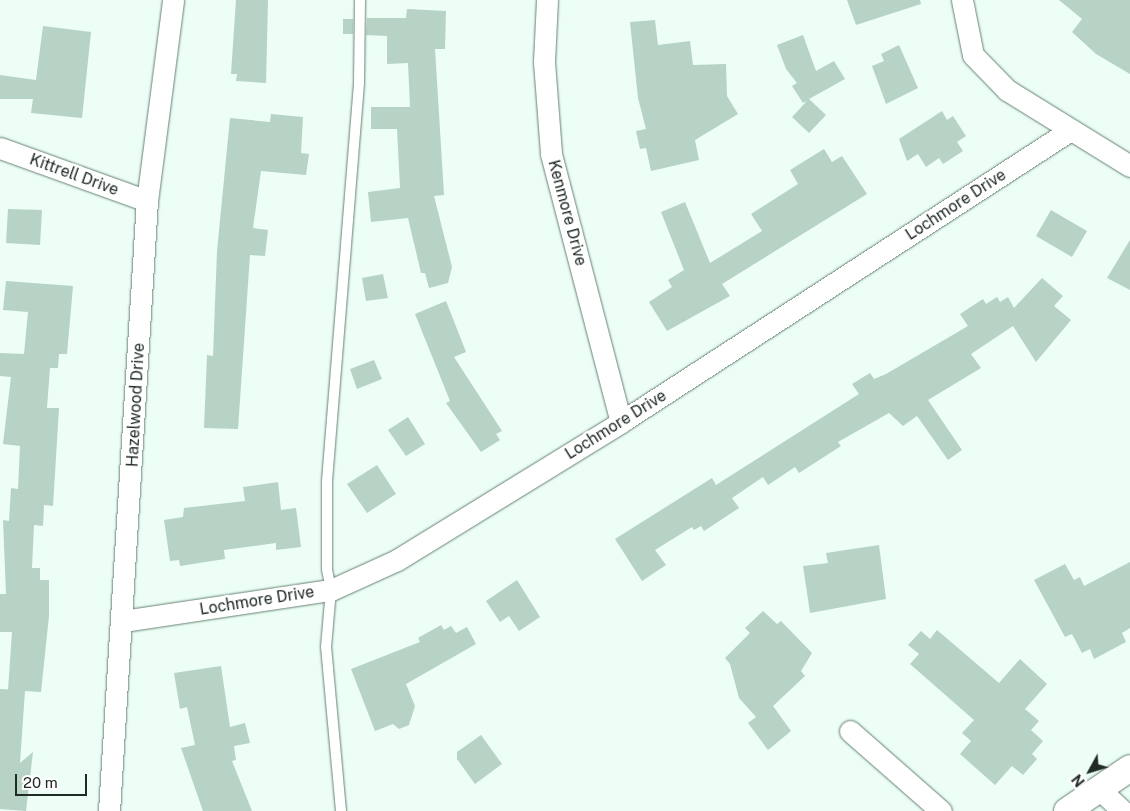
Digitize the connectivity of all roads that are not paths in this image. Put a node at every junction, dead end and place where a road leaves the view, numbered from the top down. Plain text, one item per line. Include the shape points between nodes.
1 (173, 0) edge
2 (360, 0) edge
3 (548, 0) edge
4 (962, 0) edge
5 (1070, 131) junction
6 (0, 148) edge
7 (1130, 166) edge
8 (147, 201) junction
9 (622, 422) junction
10 (331, 590) junction
11 (123, 621) junction
12 (850, 731) dead end
13 (1130, 768) edge
14 (1097, 787) junction
15 (109, 811) edge
16 (341, 811) edge
17 (940, 811) edge
18 (1067, 811) edge
19 (1123, 811) edge

1 - 8 street, Hazelwood Drive
2 - 10 lane via 359,83 327,481 327,569
3 - 9 street, Kenmore Drive via 544,62 551,154
4 - 5 street via 973,55 1007,90
5 - 7 street
5 - 9 street, Lochmore Drive
6 - 8 street, Kittrell Drive
8 - 11 street, Hazelwood Drive
9 - 10 street, Lochmore Drive via 397,560
10 - 11 street, Lochmore Drive
10 - 16 lane via 326,647
11 - 15 street, Hazelwood Drive
12 - 17 street
13 - 14 street
14 - 18 street
14 - 19 street

